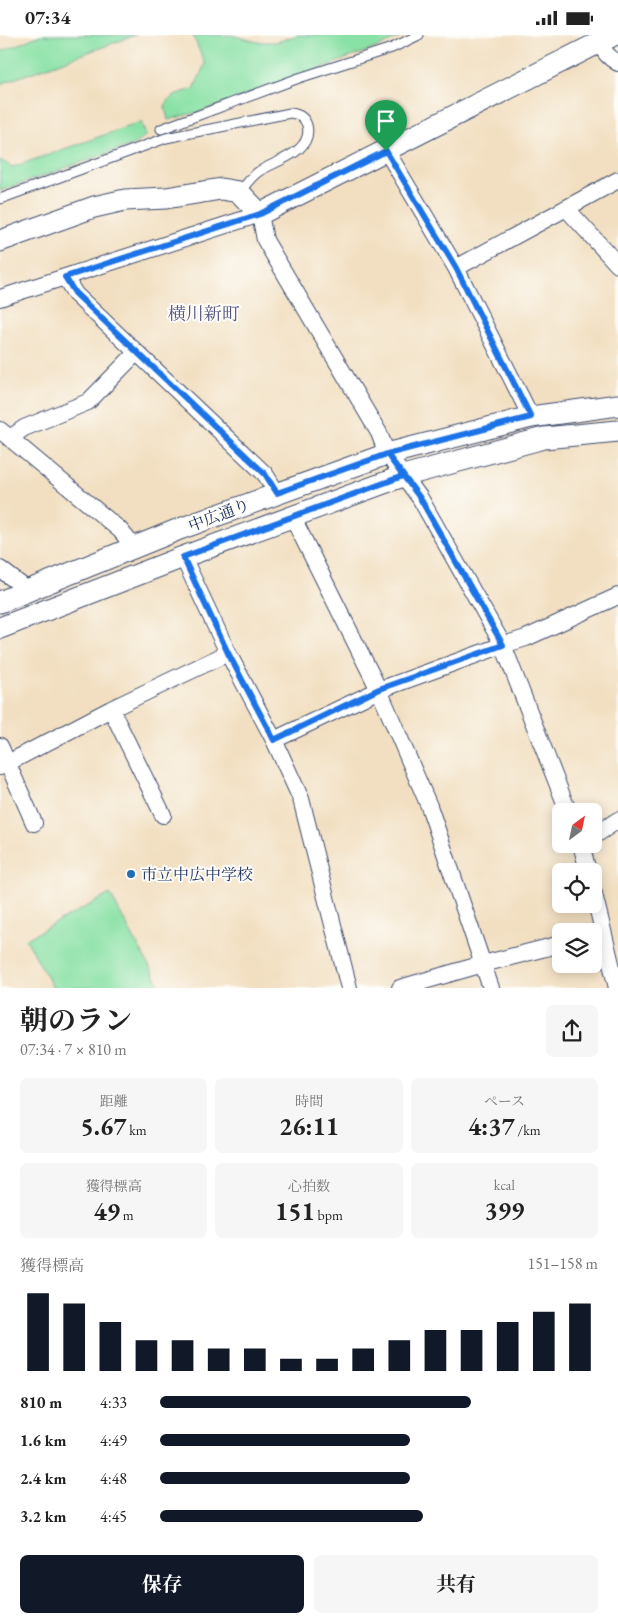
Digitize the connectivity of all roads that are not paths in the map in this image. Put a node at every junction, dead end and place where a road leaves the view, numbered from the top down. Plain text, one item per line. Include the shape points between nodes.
1 (419, 35) edge
2 (606, 39) edge
3 (618, 63) edge
4 (166, 138) junction
5 (386, 151) junction
6 (618, 179) edge
7 (239, 192) junction
8 (0, 199) edge
9 (566, 208) junction
10 (260, 214) junction
11 (0, 241) edge
12 (618, 265) edge
13 (456, 268) junction
14 (65, 277) junction
15 (0, 298) edge
16 (136, 353) junction
17 (618, 405) edge
18 (531, 417) junction
19 (618, 431) edge
20 (5, 434) edge
21 (387, 454) junction
22 (403, 476) junction
23 (277, 493) junction
24 (292, 517) junction
25 (134, 547) junction
26 (183, 557) junction
27 (0, 569) edge
28 (30, 591) junction
29 (618, 596) edge
30 (0, 602) edge
31 (0, 628) edge
32 (503, 645) junction
33 (228, 653) junction
34 (379, 689) junction
35 (111, 709) junction
36 (274, 740) junction
37 (0, 745) edge
38 (3, 765) edge
39 (565, 803) edge
40 (163, 815) dead end
41 (618, 820) edge
42 (34, 823) dead end
43 (602, 831) edge
44 (602, 944) edge
45 (552, 946) edge
46 (483, 964) junction
47 (349, 988) edge
48 (400, 988) edge
49 (492, 988) edge
50 (617, 988) edge

1 - 4 lane via 392,48 160,126
2 - 3 street via 604,52
2 - 5 street
4 - 7 lane via 290,113 299,114 306,121 305,142 295,153 257,173
4 - 8 lane
5 - 10 street
5 - 13 street
6 - 9 street
7 - 10 street
7 - 11 street via 221,189 166,198 125,200
9 - 12 street
9 - 13 street
10 - 14 street
10 - 21 street via 265,240 379,433
13 - 18 street
14 - 15 street
14 - 16 street via 75,293
16 - 20 street via 88,402
16 - 23 street via 265,474
17 - 18 street, 中広通り
18 - 21 street, 中広通り
19 - 22 street via 544,438
20 - 25 street via 120,530
21 - 22 street
21 - 23 street, 中広通り
22 - 24 street
22 - 32 street via 420,498
23 - 25 street, 中広通り
24 - 26 street
24 - 34 street
25 - 28 street, 中広通り
26 - 31 street
26 - 33 street
27 - 28 street
28 - 30 street, 中広通り
29 - 32 street via 526,638
32 - 34 street
32 - 39 street
33 - 35 street
33 - 36 street
34 - 36 street
34 - 46 street via 429,806
35 - 38 street
35 - 40 street
36 - 47 street via 301,799
37 - 38 street
38 - 42 street
41 - 43 street
44 - 50 street
45 - 46 street
46 - 48 street
46 - 49 street

